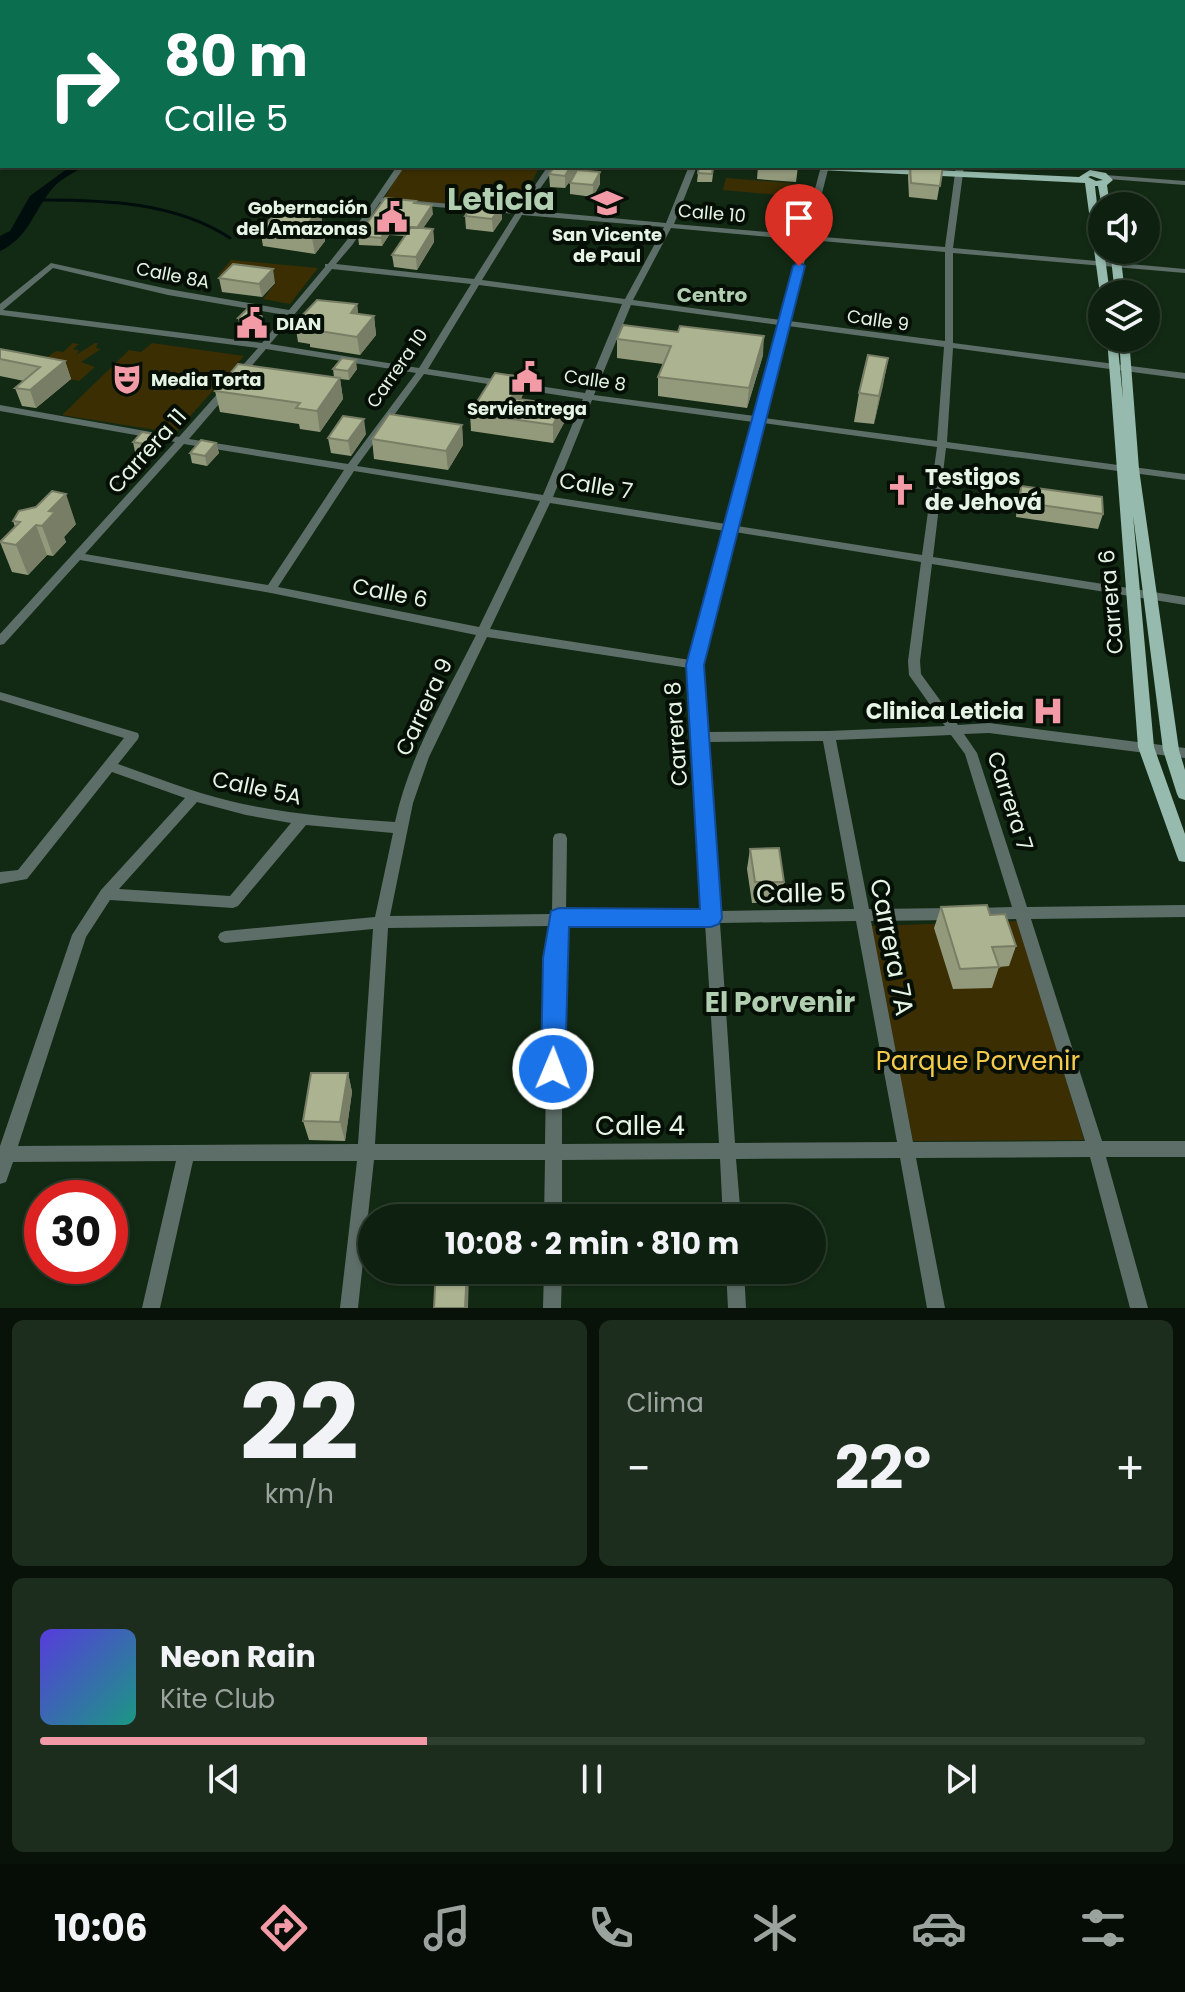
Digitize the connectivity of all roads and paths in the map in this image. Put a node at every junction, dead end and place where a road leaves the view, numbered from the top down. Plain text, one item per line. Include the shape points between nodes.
1 (400, 168) edge
2 (551, 168) edge
3 (692, 168) edge
4 (825, 168) edge
5 (870, 168) edge
6 (930, 168) edge
7 (960, 170) edge
8 (1087, 175) edge
9 (1105, 177) edge
10 (1185, 186) edge
11 (380, 200) junction
12 (520, 212) junction
13 (669, 225) junction
14 (806, 237) junction
15 (949, 249) junction
16 (1088, 262) edge
17 (1108, 264) edge
18 (1117, 265) junction
19 (328, 266) junction
20 (1185, 271) edge
21 (1119, 280) edge
22 (478, 282) junction
23 (627, 303) junction
24 (0, 310) edge
25 (290, 313) junction
26 (784, 323) junction
27 (949, 346) junction
28 (263, 347) junction
29 (1117, 352) edge
30 (1123, 352) edge
31 (1122, 368) junction
32 (422, 369) junction
33 (1185, 376) edge
34 (590, 398) junction
35 (0, 408) edge
36 (759, 418) junction
37 (184, 441) junction
38 (942, 443) junction
39 (352, 466) junction
40 (1127, 468) junction
41 (1185, 477) edge
42 (547, 498) junction
43 (731, 528) junction
44 (78, 556) junction
45 (927, 560) junction
46 (271, 589) junction
47 (1133, 593) junction
48 (1150, 596) junction
49 (1185, 601) edge
50 (482, 632) junction
51 (0, 641) edge
52 (695, 665) junction
53 (0, 696) edge
54 (954, 732) junction
55 (829, 736) junction
56 (701, 737) junction
57 (1146, 747) junction
58 (1178, 752) edge
59 (111, 766) junction
60 (1185, 794) edge
61 (194, 797) junction
62 (302, 820) junction
63 (399, 828) junction
64 (560, 838) dead end
65 (1185, 856) edge
66 (0, 878) edge
67 (106, 894) junction
68 (1185, 911) edge
69 (1022, 913) junction
70 (861, 916) junction
71 (559, 918) junction
72 (711, 918) junction
73 (381, 922) junction
74 (225, 937) dead end
75 (1185, 1149) edge
76 (1096, 1150) junction
77 (729, 1151) junction
78 (905, 1151) junction
79 (552, 1152) junction
80 (366, 1153) junction
81 (4, 1154) edge
82 (186, 1154) junction
83 (0, 1176) edge
84 (553, 1204) edge
85 (731, 1204) edge
86 (553, 1284) edge
87 (736, 1284) edge
88 (151, 1308) edge
89 (349, 1308) edge
90 (552, 1308) edge
91 (737, 1308) edge
92 (936, 1308) edge
93 (1139, 1308) edge

1 - 11 street, Carrera 11
2 - 12 street, Carrera 10
3 - 13 street, Carrera 9
4 - 14 street, Carrera 8
5 - 7 main road
6 - 7 main road
7 - 8 main road
7 - 15 street, Carrera 7
8 - 9 main road
9 - 10 street
11 - 12 street, Calle 10
11 - 19 street, Carrera 11
12 - 13 street, Calle 10
12 - 22 street, Carrera 10
13 - 14 street, Calle 10
13 - 23 street, Carrera 9
14 - 15 street, Calle 10
14 - 26 street, Carrera 8
15 - 16 street, Calle 10
15 - 27 street, Carrera 7
17 - 18 street, Calle 10
18 - 20 street, Calle 10
18 - 21 main road
19 - 22 street, Calle 9
19 - 25 street, Carrera 11
22 - 23 street, Calle 9
22 - 32 street, Carrera 10
23 - 26 street, Calle 9
23 - 34 street, Carrera 9
24 - 25 street, Calle 8A via 51,265
24 - 28 street, Calle 8
25 - 28 street, Carrera 11
26 - 27 street, Calle 9
26 - 36 street, Carrera 8
27 - 31 street, Calle 9
27 - 38 street, Carrera 7
28 - 32 street, Calle 8
28 - 37 street, Carrera 11
29 - 31 main road, Carrera 6
30 - 31 main road, Carrera 6
31 - 33 street, Calle 9
31 - 40 main road, Carrera 6
32 - 34 street, Calle 8
32 - 39 street, Carrera 10
34 - 36 street, Calle 8
34 - 42 street, Carrera 9
35 - 37 street, Calle 7
36 - 38 street, Calle 8
36 - 43 street, Carrera 8
37 - 39 street, Calle 7
37 - 44 street, Carrera 11
38 - 40 street, Calle 8
38 - 45 street, Carrera 7
39 - 42 street, Calle 7
39 - 46 street, Carrera 10
40 - 41 street, Calle 8
40 - 47 main road, Carrera 6
40 - 48 main road, Carrera 6
42 - 43 street, Calle 7
42 - 50 street, Carrera 9
43 - 45 street, Calle 7
43 - 52 street, Carrera 8
44 - 46 street, Calle 6
44 - 51 street, Carrera 11
45 - 47 street, Calle 7
45 - 54 street, Carrera 7 via 915,675
46 - 50 street, Calle 6
47 - 48 street, Calle 7
47 - 57 main road, Carrera 6
48 - 49 street, Calle 7
48 - 58 main road, Carrera 6
50 - 52 street, Calle 6
50 - 63 street, Carrera 9 via 423,757
52 - 56 street, Carrera 8
53 - 59 street via 133,736
54 - 55 street
54 - 57 street via 989,728
54 - 69 street, Carrera 7 via 971,753
55 - 56 street
55 - 70 street, Carrera 7A
56 - 72 street, Carrera 8
57 - 58 street
57 - 65 main road, Carrera 6
58 - 60 main road, Carrera 6
59 - 61 street, Calle 5A
59 - 66 street via 22,875
61 - 62 street, Calle 5A
61 - 67 street
62 - 63 street, Calle 5A
62 - 67 street via 233,902
63 - 73 street, Carrera 9
64 - 71 street
67 - 81 street via 75,946
68 - 69 street, Calle 5
69 - 70 street, Calle 5
69 - 76 street, Carrera 7
70 - 72 street, Calle 5
70 - 78 street, Carrera 7A
71 - 72 street, Calle 5
71 - 73 street, Calle 5
71 - 79 street
72 - 77 street, Carrera 8
73 - 74 street, Calle 5
73 - 80 street, Carrera 9
75 - 76 street, Calle 4
76 - 78 street, Calle 4
76 - 93 street, Carrera 7
77 - 78 street, Calle 4
77 - 79 street, Calle 4
77 - 85 street, Carrera 8
78 - 92 street, Carrera 7A
79 - 80 street, Calle 4
79 - 84 street
80 - 82 street, Calle 4
80 - 89 street, Carrera 9
81 - 82 street, Calle 4
81 - 83 street
82 - 88 street
86 - 90 street
87 - 91 street

